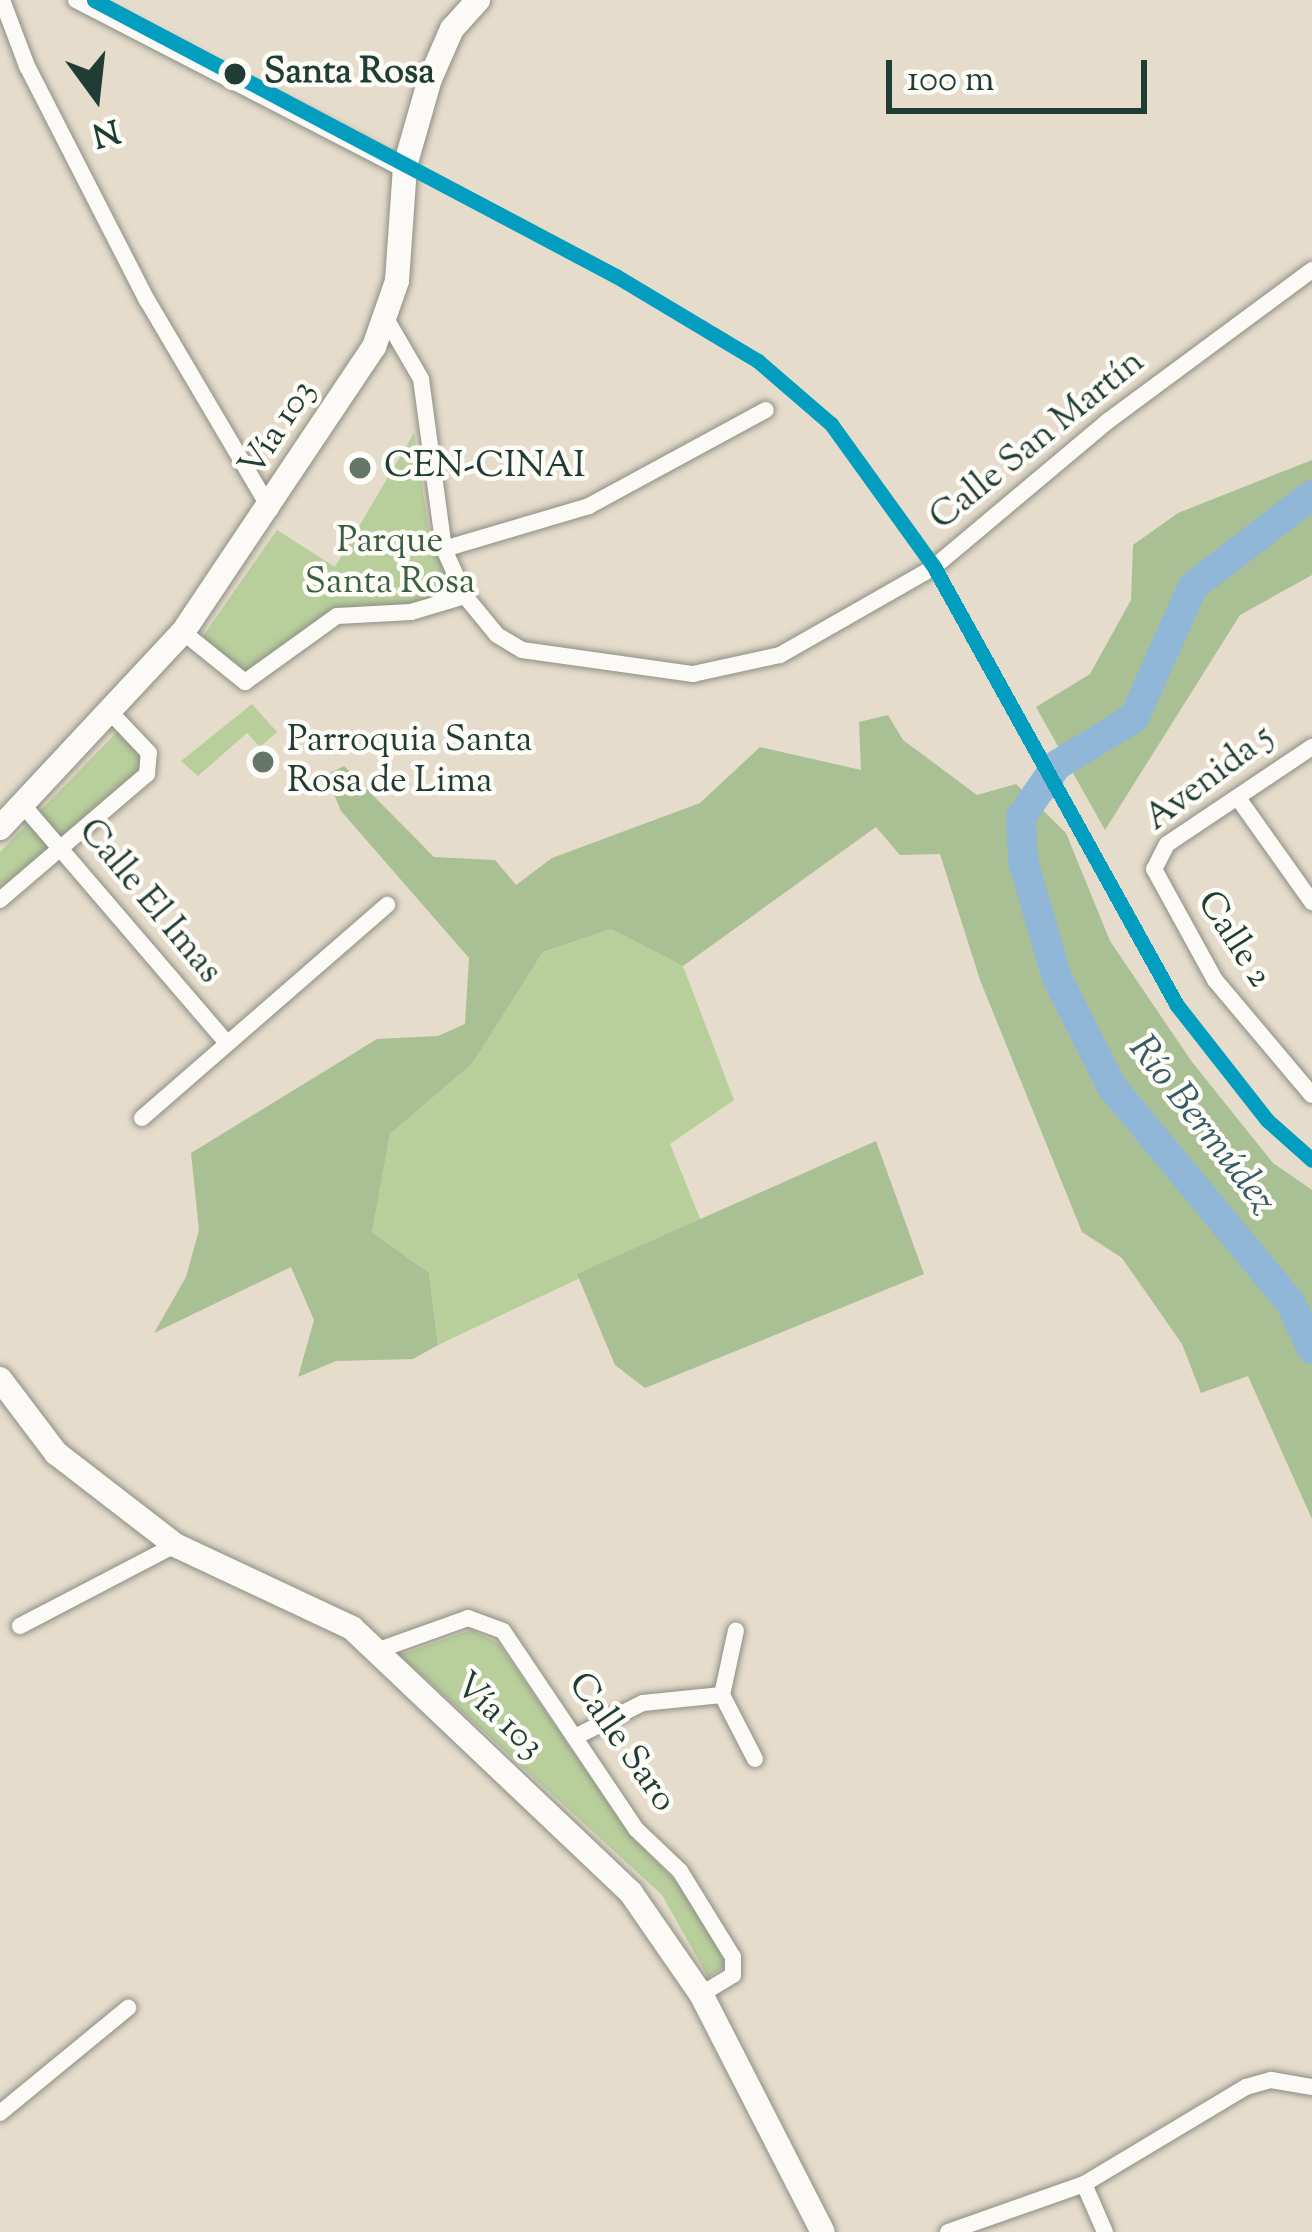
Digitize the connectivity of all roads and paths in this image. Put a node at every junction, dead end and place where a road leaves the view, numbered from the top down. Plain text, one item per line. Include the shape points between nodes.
1 (76, 0) edge
2 (478, 0) edge
3 (1, 3) edge
4 (405, 170) junction
5 (1312, 270) edge
6 (388, 322) junction
7 (766, 410) dead end
8 (270, 508) junction
9 (444, 549) junction
10 (465, 596) junction
11 (183, 632) junction
12 (110, 713) junction
13 (1312, 747) edge
14 (1238, 798) junction
15 (22, 804) junction
16 (0, 828) edge
17 (62, 849) junction
18 (1154, 869) joint
19 (0, 900) edge
20 (1312, 902) edge
21 (387, 905) dead end
22 (226, 1042) junction
23 (1312, 1095) edge
24 (142, 1118) dead end
25 (0, 1379) edge
26 (175, 1545) junction
27 (20, 1626) dead end
28 (736, 1630) dead end
29 (376, 1651) junction
30 (722, 1695) junction
31 (575, 1736) junction
32 (755, 1759) dead end
33 (701, 1994) junction
34 (128, 2008) dead end
35 (1312, 2086) edge
36 (0, 2113) edge
37 (1084, 2184) junction
38 (823, 2232) edge
39 (948, 2232) edge
40 (1105, 2232) edge

1 - 4 street
2 - 4 main road, Vía 103 via 442,47
3 - 8 street via 147,300
4 - 6 main road, Vía 103
5 - 10 street, Calle San Martín via 1108,421 934,567 780,655 693,674 522,650
6 - 8 main road, Vía 103
6 - 9 street, Calle San Martín via 421,379
7 - 9 street via 590,506
8 - 11 main road, Vía 103
9 - 10 street, Calle San Martín
10 - 11 street via 411,612 337,616 245,682
11 - 12 main road, Vía 103
12 - 15 main road, Vía 103
12 - 17 street via 148,753 147,774
13 - 14 street, Avenida 5
14 - 18 street, Avenida 5 via 1167,844
14 - 20 street
15 - 16 main road, Vía 103
15 - 17 street, Calle El Imas
17 - 19 street
17 - 22 street, Calle El Imas
18 - 23 street, Calle 2 via 1215,980
21 - 22 street
22 - 24 street
25 - 26 main road, Vía 103 via 56,1453
26 - 27 street
26 - 29 main road, Vía 103 via 227,1576 323,1611
28 - 30 street
29 - 31 street, Calle Saro via 468,1618 491,1621
29 - 33 main road, Vía 103 via 631,1893
30 - 31 street via 643,1703
30 - 32 street
31 - 33 street, Calle Saro via 636,1829 680,1871 733,1957 733,1976
33 - 38 main road, Vía 103
34 - 36 street
35 - 37 street via 1271,2080 1246,2087
37 - 39 street
37 - 40 street

